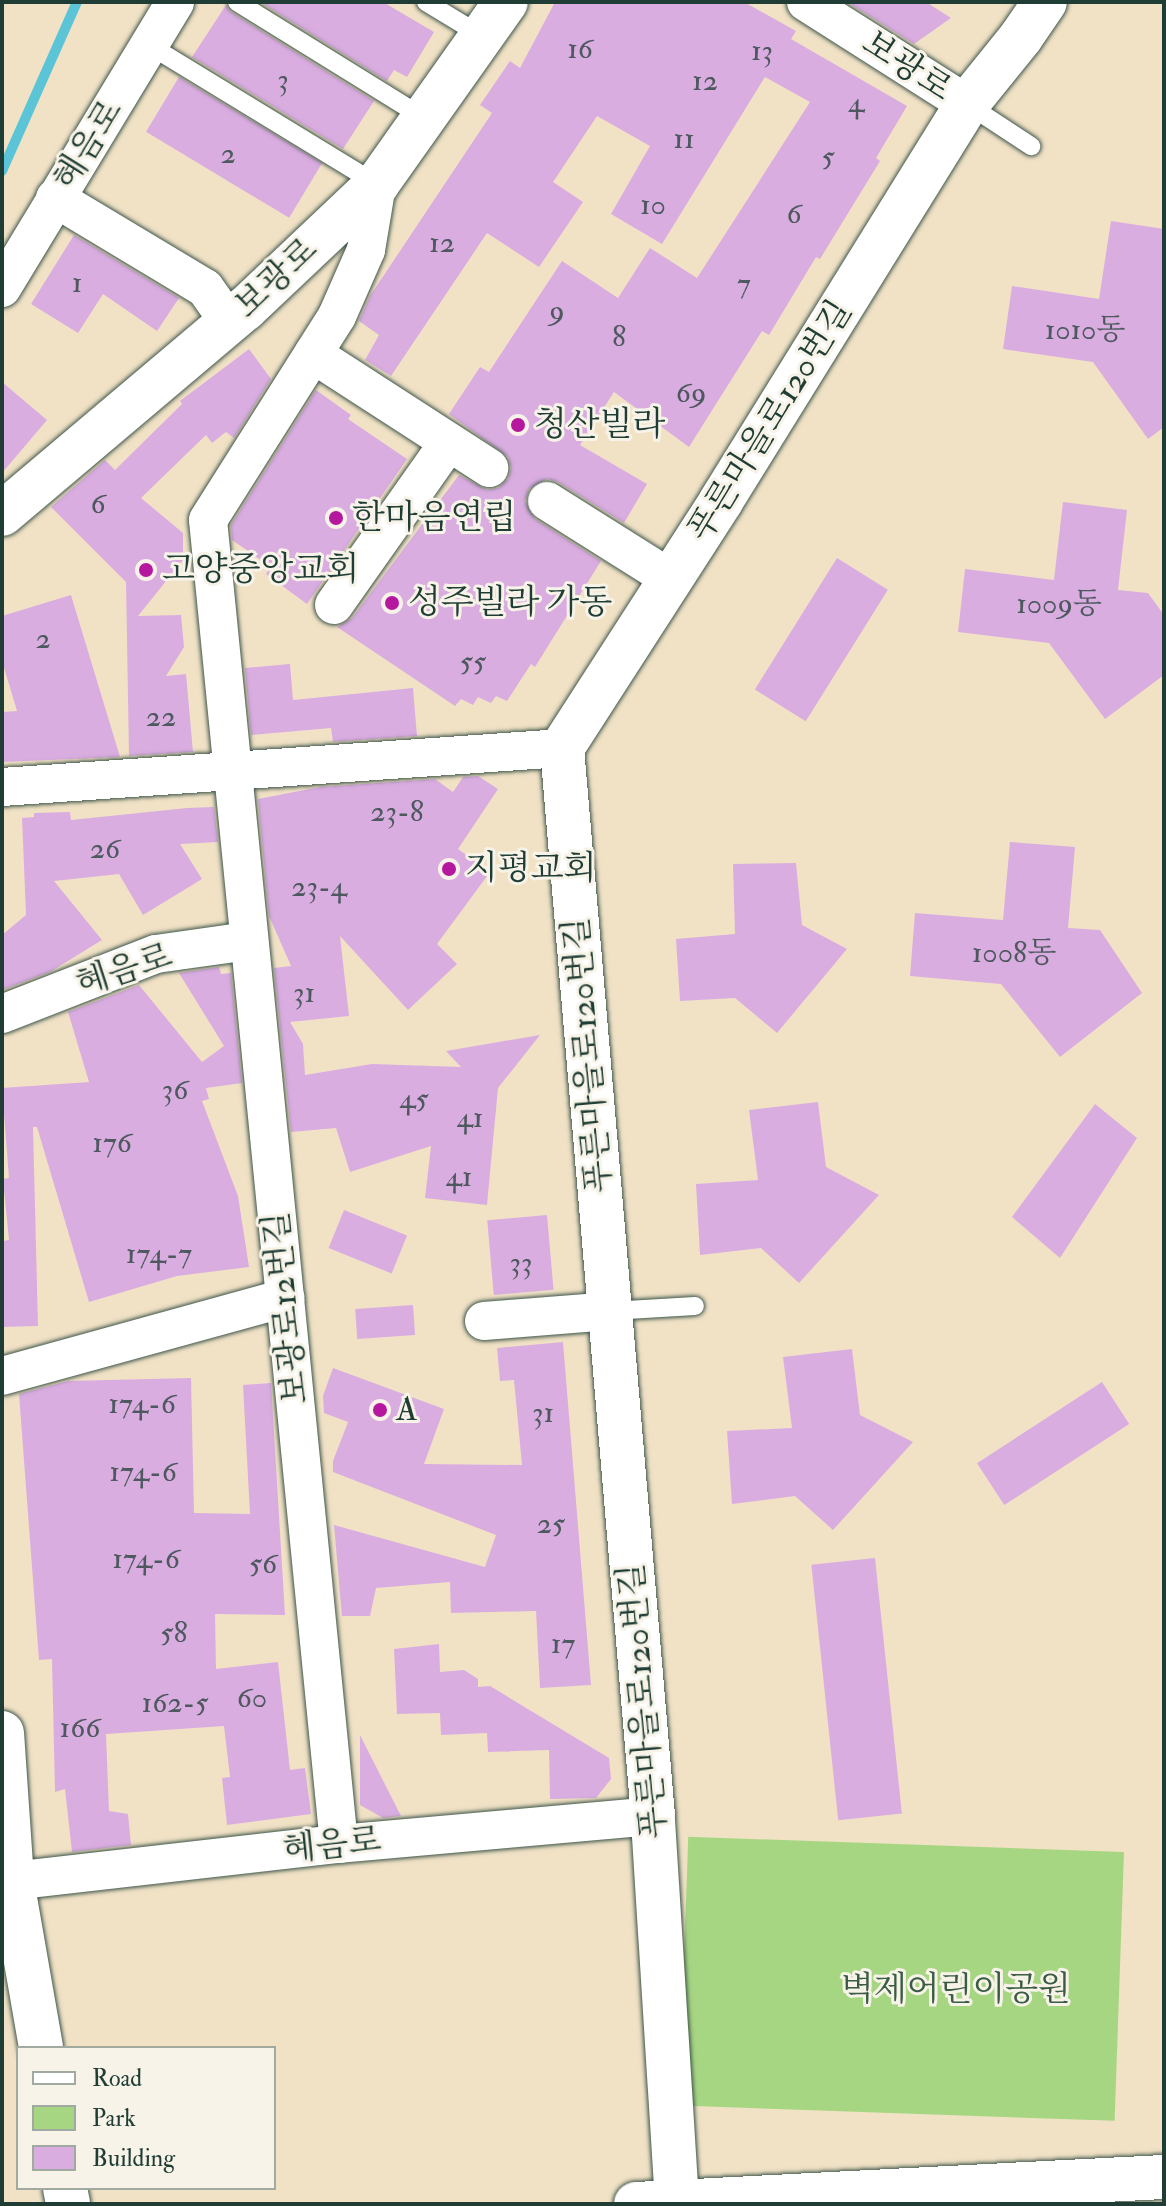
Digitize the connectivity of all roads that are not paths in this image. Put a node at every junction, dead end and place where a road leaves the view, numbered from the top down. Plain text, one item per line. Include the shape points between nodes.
1 (175, 2) edge
2 (237, 2) edge
3 (426, 2) edge
4 (806, 2) edge
5 (1045, 2) edge
6 (494, 19) edge
7 (149, 45) junction
8 (967, 104) junction
9 (424, 118) junction
10 (1031, 146) dead end
11 (377, 184) junction
12 (55, 198) junction
13 (2, 288) edge
14 (229, 322) junction
15 (313, 354) junction
16 (449, 442) junction
17 (489, 468) dead end
18 (547, 501) dead end
19 (2, 514) edge
20 (671, 579) junction
21 (334, 605) dead end
22 (562, 748) junction
23 (232, 772) junction
24 (2, 787) edge
25 (249, 941) junction
26 (2, 1014) edge
27 (285, 1298) junction
28 (695, 1306) dead end
29 (610, 1311) junction
30 (484, 1321) dead end
31 (2, 1376) edge
32 (2, 1733) edge
33 (653, 1816) junction
34 (339, 1844) junction
35 (12, 1881) junction
36 (41, 2046) edge
37 (1164, 2177) edge
38 (656, 2203) edge

1 - 7 street, 혜음로
2 - 9 lane
3 - 6 lane
4 - 8 street, 보광로
5 - 8 street, 푸른마을로120번길
6 - 9 street, 보광로
7 - 11 lane
7 - 12 street, 혜음로
8 - 10 lane
8 - 20 street, 푸른마을로120번길
9 - 11 street, 보광로
11 - 14 street, 보광로
11 - 15 street, 보광로12번길 via 366,250 337,316
12 - 13 street, 혜음로
12 - 14 street via 205,288
14 - 19 street, 보광로
15 - 16 street
15 - 23 street, 보광로12번길 via 208,520
16 - 17 street
16 - 21 street
18 - 20 street
20 - 22 street, 푸른마을로120번길
22 - 23 street
22 - 29 street, 푸른마을로120번길
23 - 24 street
23 - 25 street, 보광로12번길
25 - 26 street, 혜음로 via 156,954
25 - 27 street, 보광로12번길
27 - 31 street
27 - 34 street, 보광로12번길
28 - 29 lane
29 - 30 street
29 - 33 street, 푸른마을로120번길
32 - 35 street
33 - 34 street, 혜음로
33 - 38 street, 푸른마을로120번길
34 - 35 street, 혜음로
35 - 36 street
37 - 38 street

